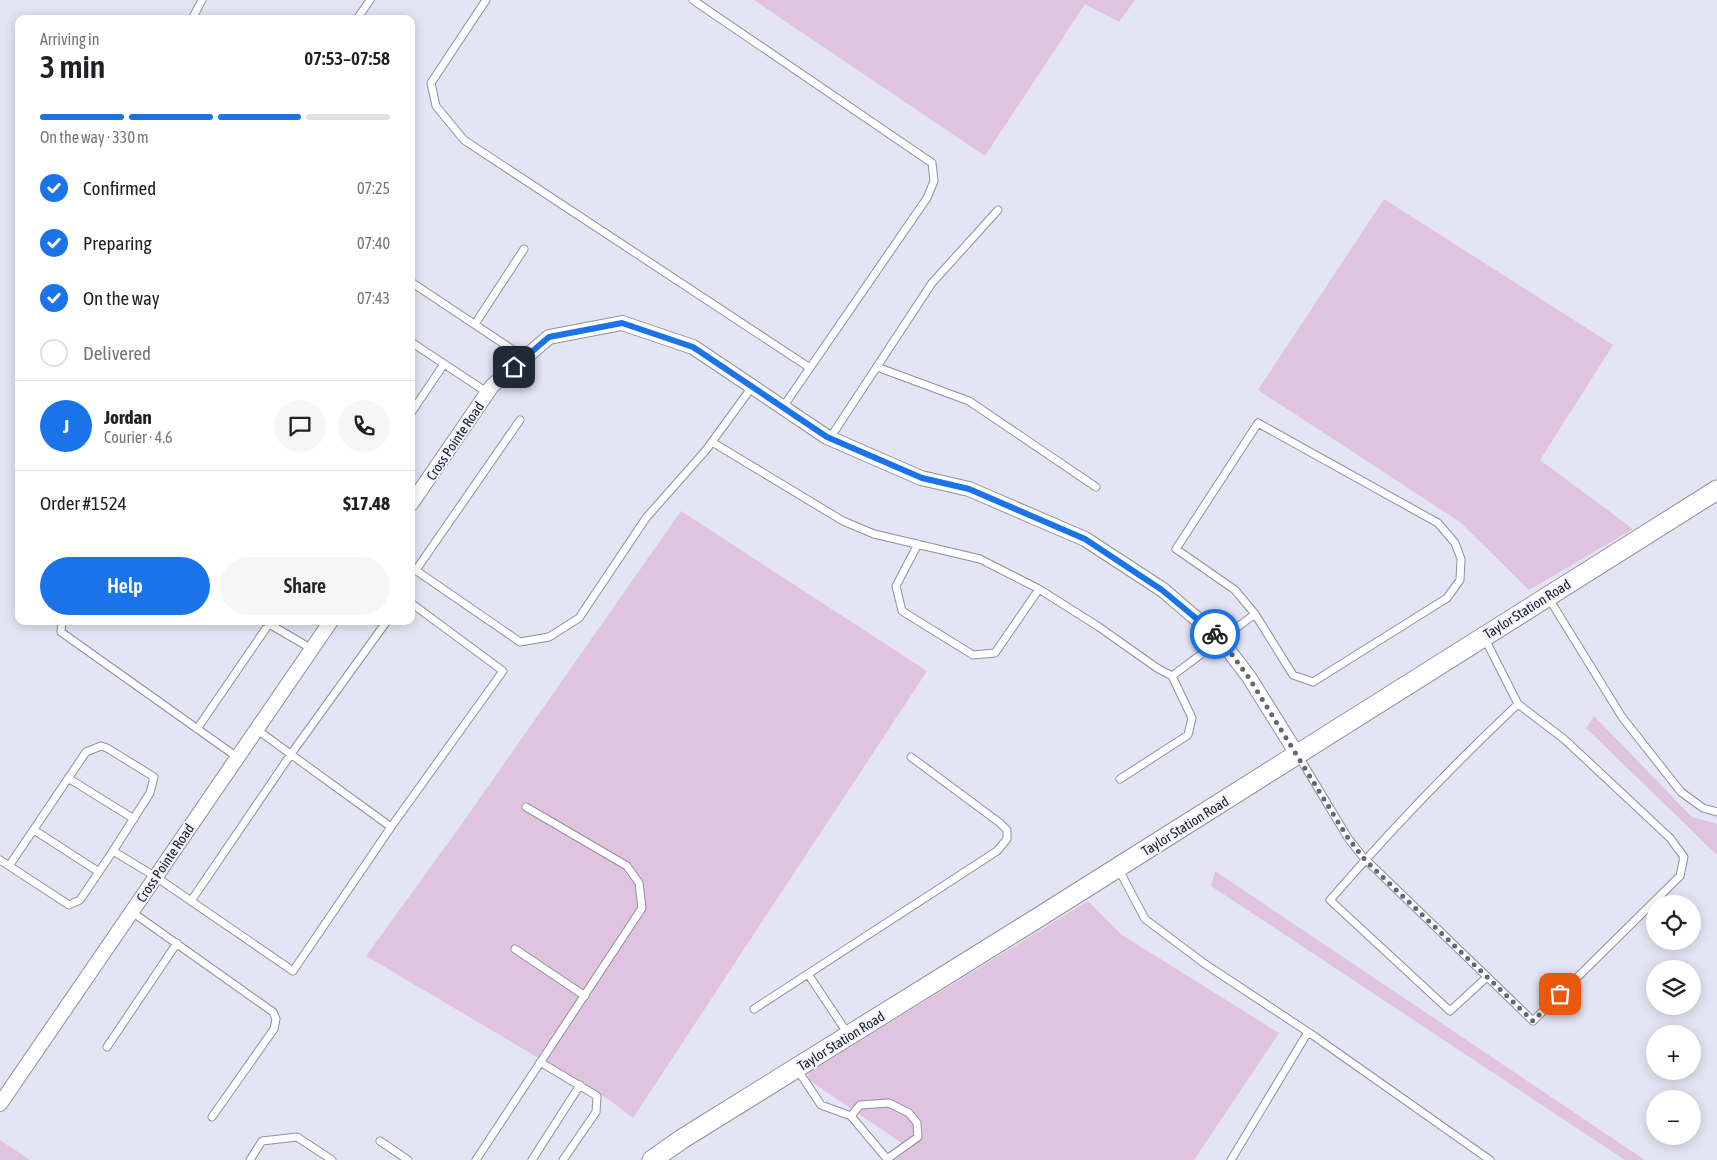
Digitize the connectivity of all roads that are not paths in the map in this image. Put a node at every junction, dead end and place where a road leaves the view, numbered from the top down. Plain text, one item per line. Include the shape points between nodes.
1 (202, 0) edge
2 (370, 0) edge
3 (486, 0) edge
4 (693, 0) edge
5 (194, 15) edge
6 (360, 15) edge
7 (998, 210) dead end
8 (524, 249) dead end
9 (415, 285) edge
10 (474, 324) junction
11 (415, 345) edge
12 (525, 358) junction
13 (444, 364) junction
14 (810, 368) junction
15 (877, 368) junction
16 (752, 387) junction
17 (488, 393) junction
18 (415, 407) edge
19 (783, 408) junction
20 (520, 420) dead end
21 (830, 438) junction
22 (712, 442) junction
23 (1096, 487) dead end
24 (1717, 490) edge
25 (415, 494) edge
26 (918, 544) junction
27 (415, 568) edge
28 (415, 570) edge
29 (1039, 589) junction
30 (1547, 597) junction
31 (415, 606) edge
32 (1255, 614) junction
33 (62, 625) edge
34 (266, 625) edge
35 (273, 625) edge
36 (328, 625) edge
37 (384, 625) edge
38 (1484, 636) junction
39 (1220, 638) junction
40 (312, 649) junction
41 (1172, 676) junction
42 (1518, 704) junction
43 (198, 729) junction
44 (256, 729) junction
45 (291, 754) junction
46 (1297, 754) junction
47 (911, 757) dead end
48 (237, 758) junction
49 (68, 778) junction
50 (1120, 779) dead end
51 (526, 807) dead end
52 (1717, 812) edge
53 (134, 819) junction
54 (391, 827) junction
55 (34, 830) junction
56 (113, 851) junction
57 (0, 860) edge
58 (1365, 860) junction
59 (10, 866) junction
60 (1118, 868) junction
61 (99, 872) junction
62 (156, 877) junction
63 (191, 901) junction
64 (132, 912) junction
65 (177, 944) junction
66 (515, 949) dead end
67 (808, 974) junction
68 (1487, 977) junction
69 (585, 996) junction
70 (754, 1009) dead end
71 (1308, 1032) junction
72 (849, 1036) junction
73 (107, 1047) dead end
74 (540, 1062) junction
75 (796, 1069) junction
76 (580, 1085) junction
77 (4, 1090) edge
78 (0, 1104) edge
79 (851, 1116) junction
80 (212, 1117) dead end
81 (380, 1141) dead end
82 (250, 1160) edge
83 (332, 1160) edge
84 (408, 1160) edge
85 (476, 1160) edge
86 (532, 1160) edge
87 (563, 1160) edge
88 (652, 1160) edge
89 (1231, 1160) edge
90 (1490, 1160) edge

1 - 5 lane
2 - 6 lane
3 - 14 lane via 431,83 436,106 464,140
4 - 14 lane via 932,162 934,181 927,198
7 - 15 lane via 932,283
8 - 10 lane
9 - 10 lane
10 - 12 lane
11 - 13 lane
12 - 16 street, Cross Pointe Road via 549,337 622,323 693,347
12 - 17 street, Cross Pointe Road
13 - 17 lane
13 - 18 lane
14 - 19 lane
15 - 21 lane
15 - 23 lane via 969,402
16 - 19 street, Cross Pointe Road
16 - 22 lane
17 - 25 street, Cross Pointe Road
19 - 21 street, Cross Pointe Road
20 - 27 lane
21 - 39 street, Cross Pointe Road via 922,478 969,489 1085,539 1162,590
22 - 26 lane via 843,521 874,534
22 - 28 lane via 646,518 579,618 549,637 520,642
24 - 30 main road, Taylor Station Road
26 - 29 lane via 980,559
26 - 29 lane via 896,586 902,610 973,655 995,654
29 - 41 lane
30 - 38 main road, Taylor Station Road
30 - 52 lane via 1622,717 1681,792 1703,808
31 - 54 lane via 503,670
32 - 32 lane via 1293,675 1313,682 1447,598 1460,580 1461,560 1455,544 1438,523 1258,423 1176,550 1234,590
32 - 39 lane
33 - 43 lane via 61,632
34 - 43 lane
35 - 40 lane
36 - 40 street, Cross Pointe Road
37 - 45 lane
38 - 42 lane
38 - 46 main road, Taylor Station Road
39 - 41 lane
39 - 46 street, Cross Pointe Road
40 - 44 street, Cross Pointe Road
41 - 50 lane via 1192,718 1188,735
42 - 58 lane via 1462,756
42 - 68 lane via 1564,739 1670,838 1684,857 1680,876 1533,1021
43 - 48 lane
44 - 45 lane
44 - 48 street, Cross Pointe Road
45 - 54 lane
45 - 63 lane
46 - 58 lane
46 - 60 main road, Taylor Station Road
47 - 67 lane via 1000,823 1007,830 1007,839 997,851
48 - 62 street, Cross Pointe Road
49 - 53 lane
49 - 53 lane via 86,752 101,746 146,772 154,777 152,788
49 - 55 lane
51 - 69 lane via 626,866 639,883 642,908
53 - 56 lane
54 - 63 lane via 293,971
55 - 59 lane
55 - 61 lane
56 - 61 lane
56 - 62 lane
57 - 59 lane
58 - 68 lane
58 - 68 lane via 1330,900 1450,1011
59 - 61 lane via 69,905 80,900
60 - 71 lane via 1145,919 1205,964
60 - 72 main road, Taylor Station Road
62 - 63 lane
62 - 64 street, Cross Pointe Road
64 - 65 lane
64 - 77 street, Cross Pointe Road
65 - 73 lane
65 - 80 lane via 273,1012 276,1019 274,1028
66 - 69 lane
67 - 70 lane
67 - 72 lane
69 - 74 lane
71 - 89 lane
71 - 90 lane
72 - 75 main road, Taylor Station Road
74 - 76 lane
74 - 85 lane
75 - 79 lane via 821,1105
75 - 88 main road, Taylor Station Road
76 - 86 lane
76 - 87 lane via 597,1096 596,1112
77 - 78 street, Cross Pointe Road
79 - 79 lane via 887,1159 918,1137 917,1123 909,1113 888,1103 860,1105
81 - 84 lane
82 - 83 lane via 262,1141 297,1137

